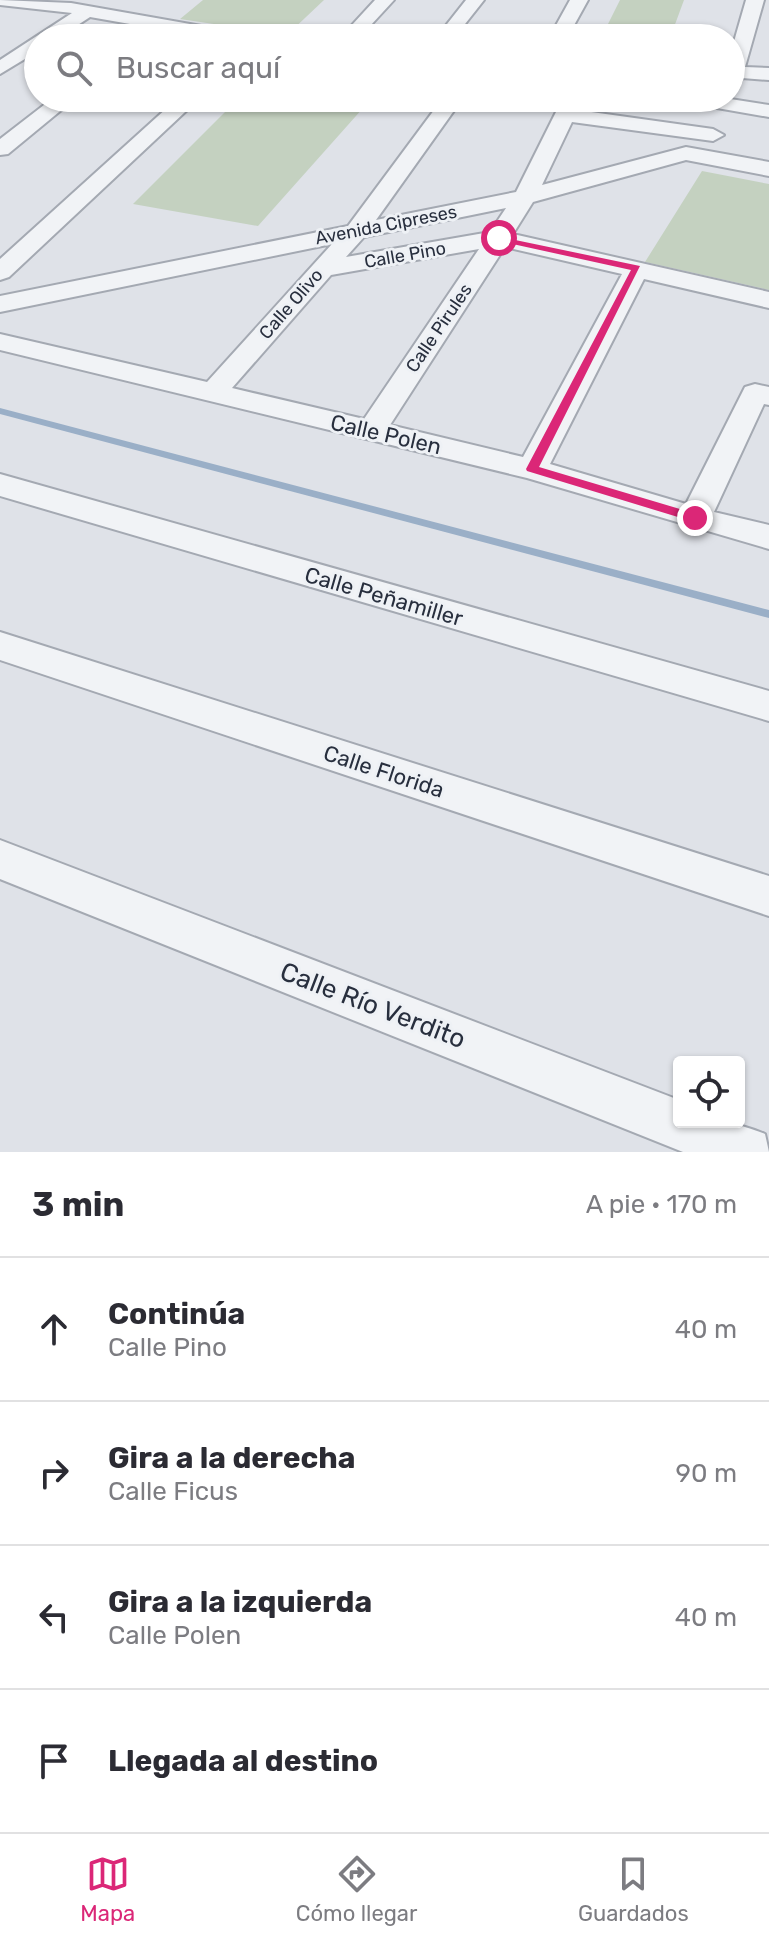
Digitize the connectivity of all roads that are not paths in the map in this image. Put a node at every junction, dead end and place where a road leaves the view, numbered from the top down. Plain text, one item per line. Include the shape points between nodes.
1 (8, 0) edge
2 (385, 0) edge
3 (475, 0) edge
4 (579, 0) edge
5 (755, 0) edge
6 (80, 6) edge
7 (61, 24) edge
8 (162, 24) edge
9 (362, 24) edge
10 (456, 24) edge
11 (566, 24) edge
12 (745, 34) edge
13 (24, 52) edge
14 (0, 68) edge
15 (769, 74) edge
16 (745, 81) edge
17 (745, 96) edge
18 (769, 111) edge
19 (48, 112) edge
20 (175, 112) edge
21 (443, 112) edge
22 (568, 112) edge
23 (596, 112) edge
24 (721, 112) edge
25 (713, 135) junction
26 (0, 149) edge
27 (686, 153) junction
28 (769, 169) edge
29 (525, 197) junction
30 (357, 230) junction
31 (499, 238) junction
32 (637, 268) junction
33 (321, 269) junction
34 (0, 272) edge
35 (769, 300) edge
36 (0, 304) edge
37 (0, 342) edge
38 (213, 393) junction
39 (769, 396) edge
40 (372, 430) junction
41 (532, 469) junction
42 (0, 485) edge
43 (695, 518) junction
44 (769, 537) edge
45 (0, 646) edge
46 (769, 706) edge
47 (0, 859) edge
48 (769, 896) edge
49 (747, 1152) edge

1 - 6 street
2 - 9 street
3 - 10 street
4 - 11 street
5 - 12 street
6 - 7 street
6 - 8 street
13 - 14 street
15 - 16 street
17 - 18 street
19 - 26 street
20 - 34 street
21 - 30 street, Calle Olivo
22 - 29 street, Calle Pirules
23 - 25 street
24 - 25 street
25 - 27 street
27 - 28 street, Avenida Cipreses
27 - 29 street, Avenida Cipreses
29 - 30 street, Avenida Cipreses
29 - 31 street, Calle Pirules
30 - 33 street, Calle Olivo
30 - 36 street, Avenida Cipreses
31 - 32 street, Calle Pino
31 - 33 street, Calle Pino
31 - 40 street, Calle Pirules
32 - 35 street, Calle Pino
32 - 41 street
33 - 38 street, Calle Olivo
37 - 38 street, Calle Polen
38 - 40 street, Calle Polen
39 - 43 street via 755,393
40 - 41 street, Calle Polen
41 - 43 street, Calle Polen
42 - 46 street, Calle Peñamiller
43 - 44 street, Calle Polen
45 - 48 street, Calle Florida
47 - 49 street, Calle Río Verdito

